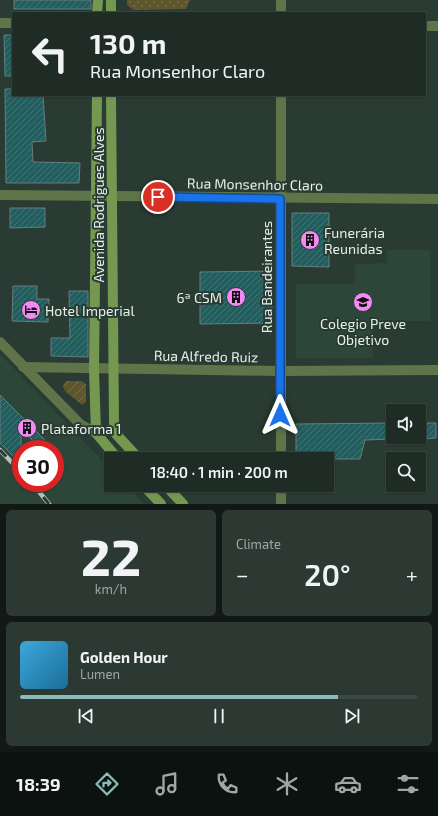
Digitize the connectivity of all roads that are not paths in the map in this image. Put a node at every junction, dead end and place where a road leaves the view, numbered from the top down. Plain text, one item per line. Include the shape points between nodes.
1 (98, 0) edge
2 (111, 0) edge
3 (281, 0) edge
4 (97, 12) edge
5 (111, 12) edge
6 (280, 12) edge
7 (0, 23) edge
8 (12, 23) edge
9 (426, 26) edge
10 (438, 26) edge
11 (97, 96) edge
12 (111, 96) edge
13 (281, 96) edge
14 (0, 195) edge
15 (98, 196) junction
16 (112, 196) junction
17 (280, 199) junction
18 (438, 200) edge
19 (0, 342) edge
20 (23, 367) junction
21 (94, 369) junction
22 (114, 369) junction
23 (438, 370) edge
24 (280, 371) junction
25 (96, 433) junction
26 (112, 452) edge
27 (133, 452) edge
28 (281, 452) edge
29 (150, 492) edge
30 (172, 492) edge
31 (281, 492) edge
32 (161, 504) edge
33 (183, 504) edge
34 (281, 504) edge

1 - 4 main road
2 - 5 main road
3 - 6 street
7 - 8 street
9 - 10 street
11 - 15 main road, Avenida Rodrigues Alves
12 - 16 main road, Avenida Rodrigues Alves
13 - 17 street, Rua Bandeirantes
14 - 15 street, Rua Monsenhor Claro
15 - 16 street, Rua Monsenhor Claro
15 - 21 main road, Avenida Rodrigues Alves
16 - 17 street, Rua Monsenhor Claro
16 - 22 main road, Avenida Rodrigues Alves
17 - 18 street, Rua Monsenhor Claro
17 - 24 street, Rua Bandeirantes
19 - 20 street
20 - 21 street, Rua Alfredo Ruiz
20 - 25 street via 80,424
21 - 22 street, Rua Alfredo Ruiz
21 - 25 main road, Avenida Rodrigues Alves
22 - 24 street, Rua Alfredo Ruiz
22 - 27 main road, Avenida Rodrigues Alves via 116,434
23 - 24 street, Rua Alfredo Ruiz
24 - 28 street, Rua Bandeirantes
25 - 26 main road
29 - 32 main road
30 - 33 main road
31 - 34 street

